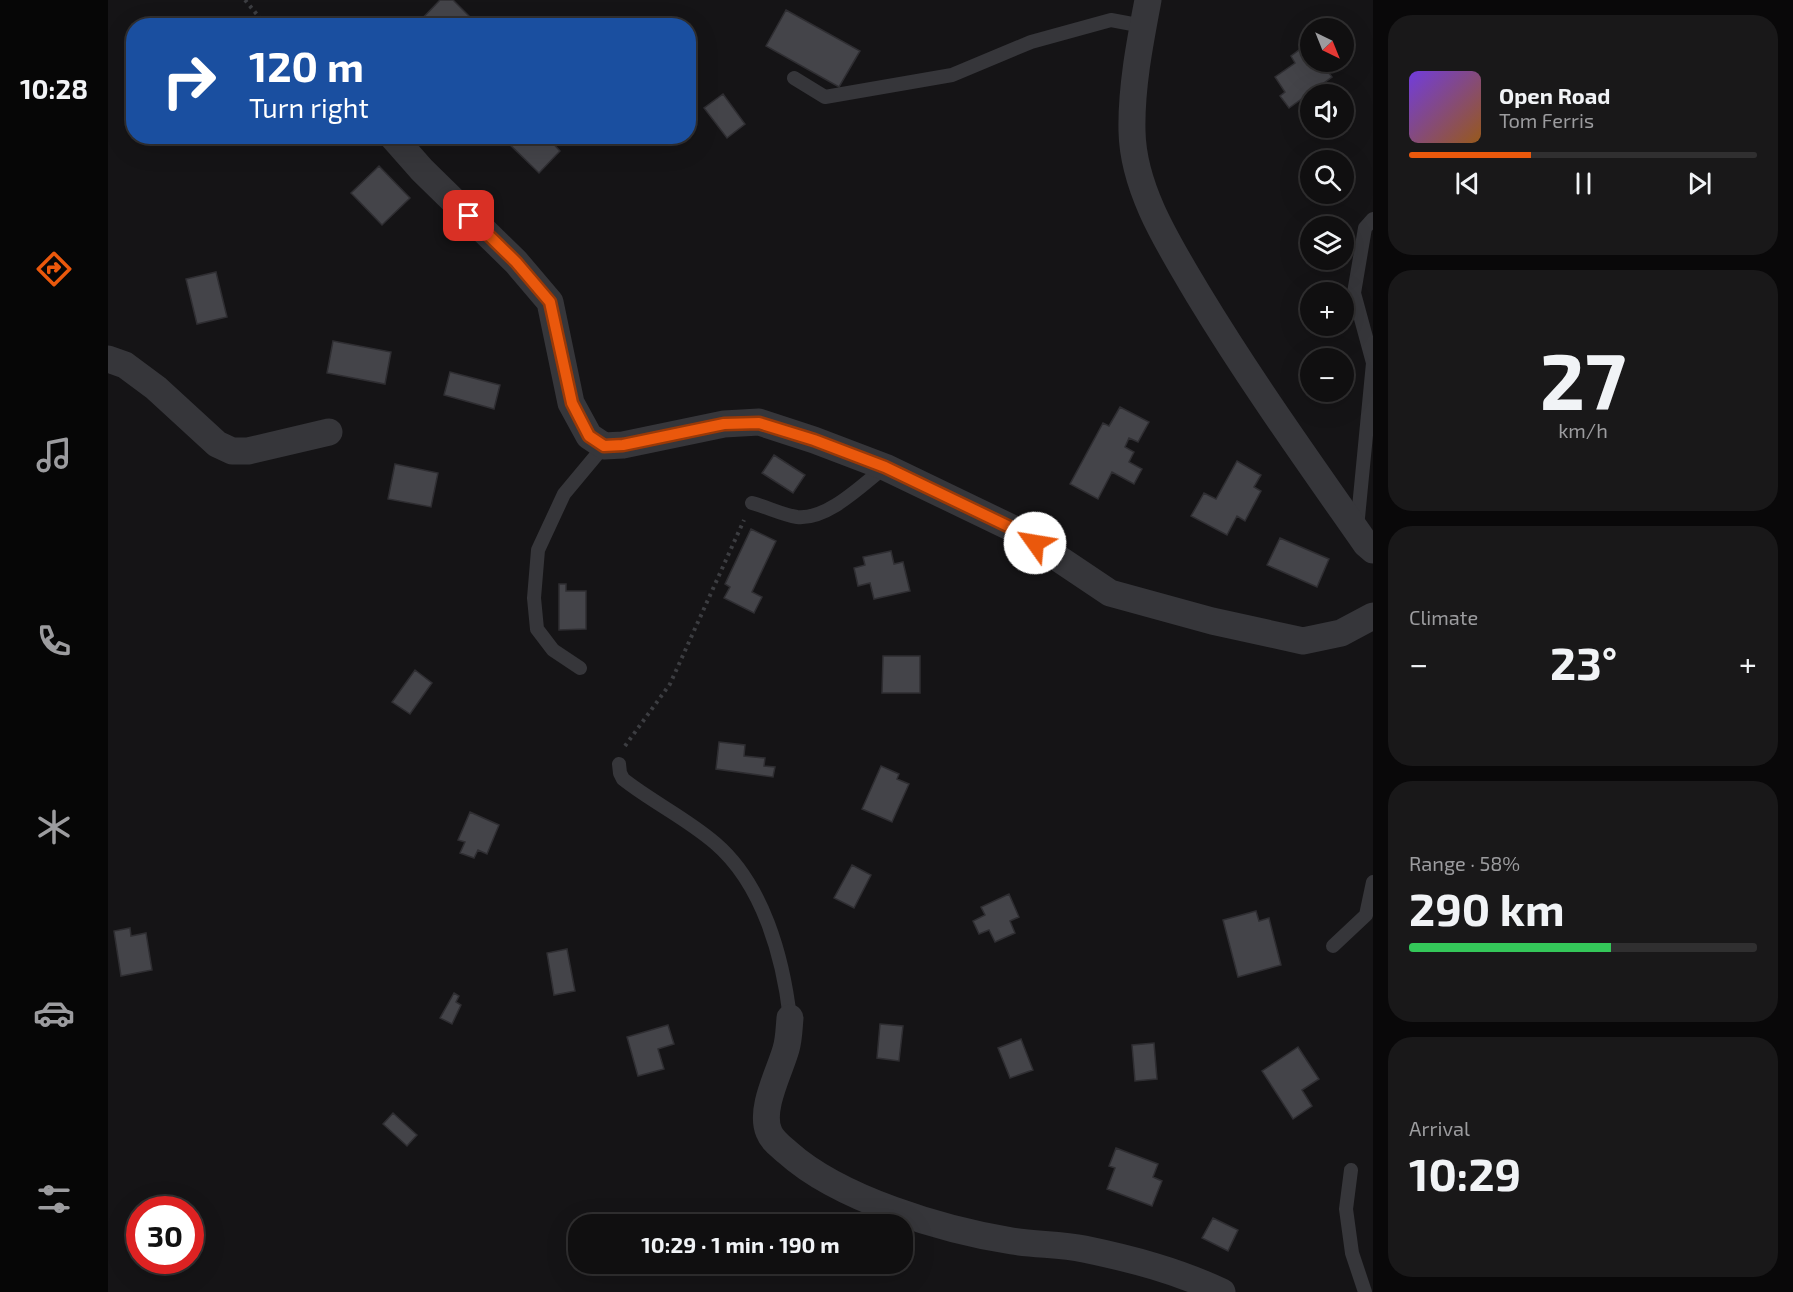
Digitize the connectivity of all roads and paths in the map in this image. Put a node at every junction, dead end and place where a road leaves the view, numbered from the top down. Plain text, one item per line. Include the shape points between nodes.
1 (245, 0) edge
2 (1146, 13) edge
3 (260, 18) edge
4 (794, 78) dead end
5 (399, 144) edge
6 (1373, 219) edge
7 (108, 359) edge
8 (329, 432) dead end
9 (604, 446) junction
10 (885, 467) junction
11 (752, 503) joint
12 (1365, 540) edge
13 (1373, 616) edge
14 (580, 668) dead end
15 (619, 764) joint
16 (1373, 882) edge
17 (1333, 946) dead end
18 (790, 1018) joint
19 (1351, 1170) dead end
20 (1222, 1292) edge
21 (1365, 1292) edge

1 - 3 path
2 - 4 lane via 1031,42 952,75 825,97
2 - 12 street via 1132,133 1143,194 1230,346
5 - 9 street via 516,262 550,302 572,403 589,436
6 - 12 lane via 1365,228 1354,292 1373,363
7 - 8 street via 141,377 217,444 232,451 248,452
9 - 10 street via 724,424 759,423
9 - 14 lane via 564,494 538,550 534,598 537,629 553,650
10 - 11 lane via 841,502 820,513 799,517
10 - 13 street via 1016,530 1110,593 1303,641 1341,633
11 - 15 path via 670,684 623,750
15 - 18 lane via 623,779 687,821 736,866 771,933 786,979
16 - 17 lane via 1366,915
18 - 20 street via 787,1047 767,1109 767,1130 793,1158 822,1177 897,1211 971,1233 1013,1242 1081,1248 1139,1261
19 - 21 lane via 1346,1209 1352,1253

